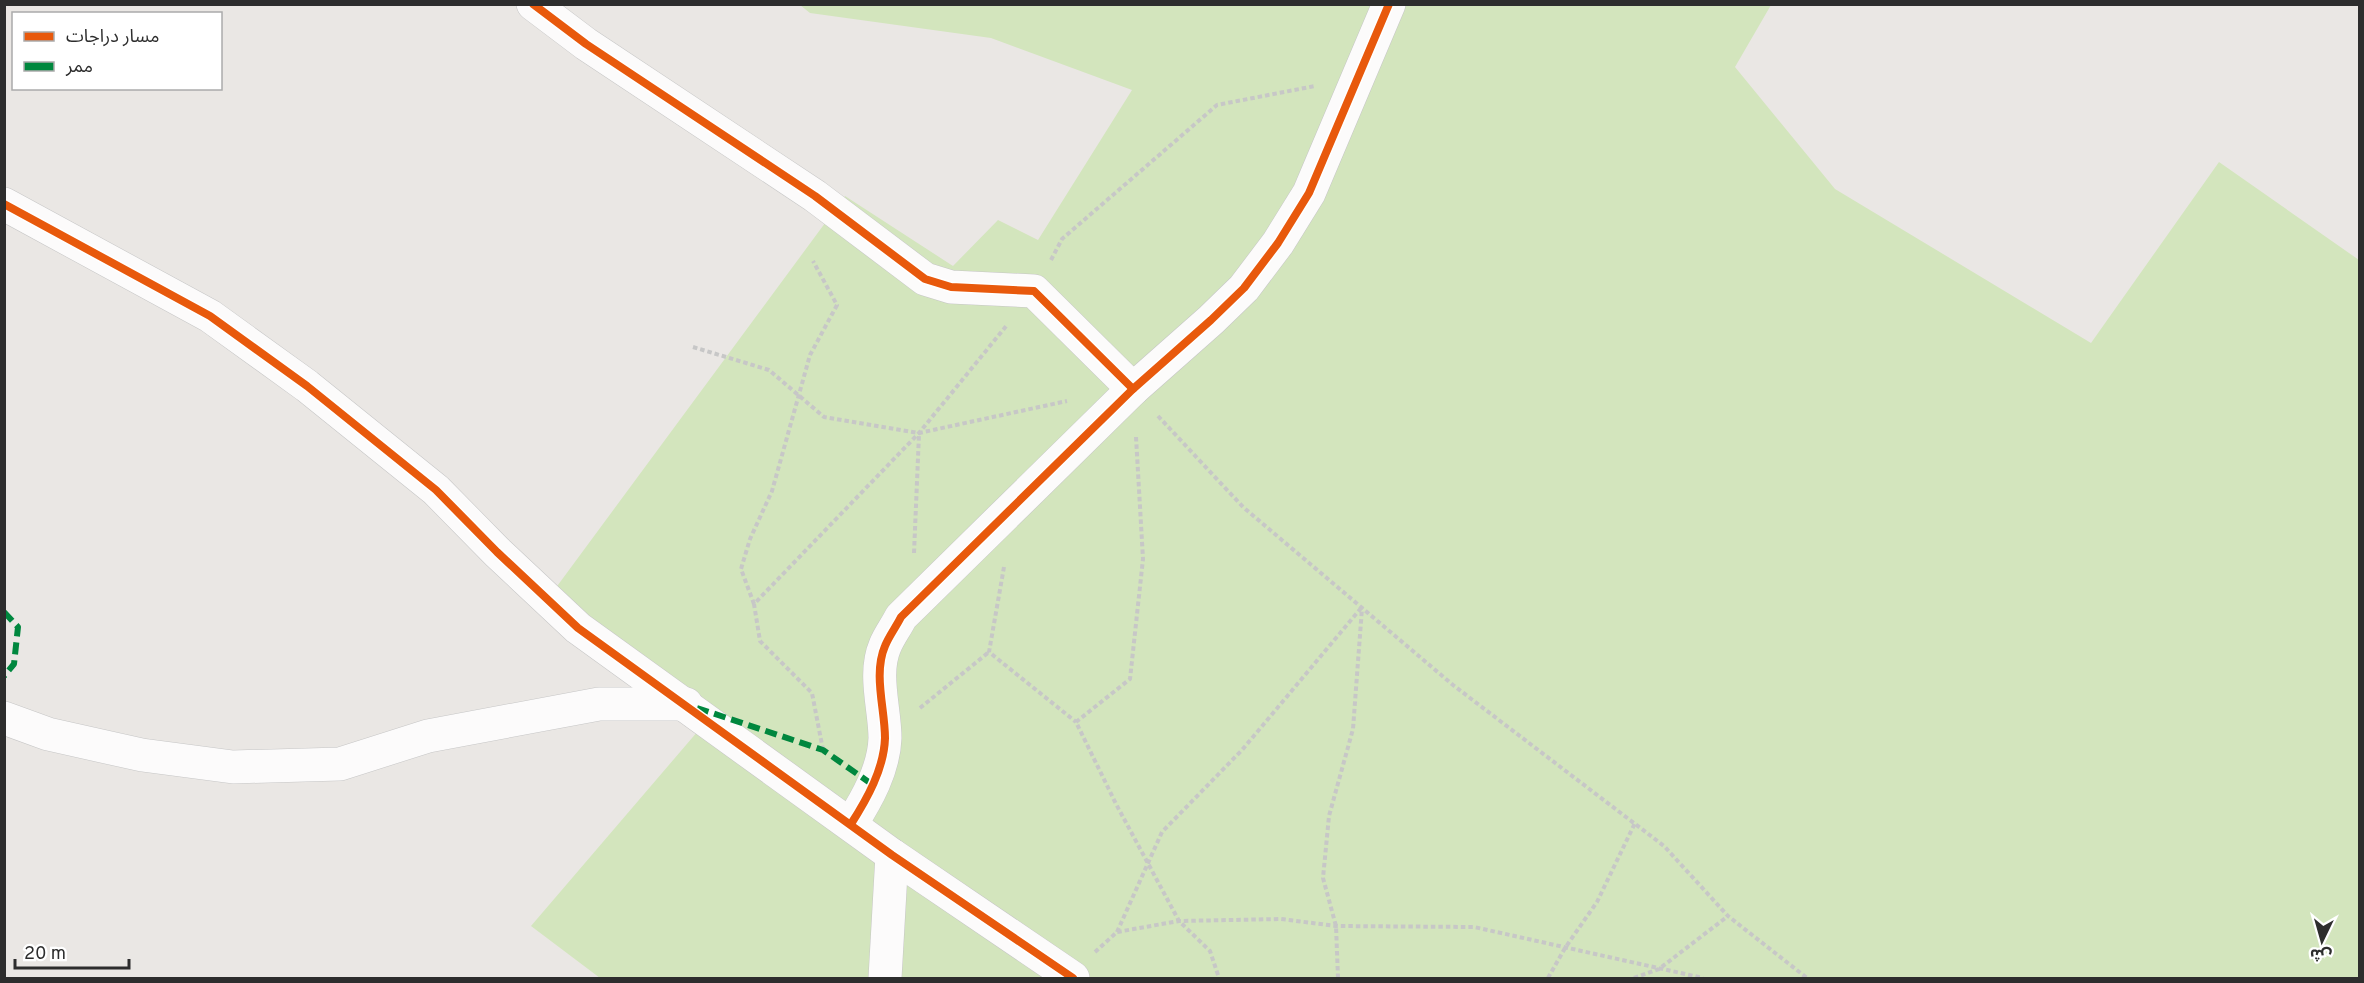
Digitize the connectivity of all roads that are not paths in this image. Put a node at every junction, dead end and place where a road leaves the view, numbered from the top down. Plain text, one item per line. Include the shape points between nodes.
1 (533, 4) edge
2 (1389, 4) edge
3 (4, 204) edge
4 (1133, 389) junction
5 (686, 704) junction
6 (4, 718) edge
7 (851, 824) junction
8 (892, 855) junction
9 (1071, 977) edge
10 (885, 978) edge

1 - 4 street via 586,44 815,196 925,279 951,287 1034,291
2 - 4 street via 1310,193 1278,243 1244,288
3 - 5 street via 210,316 308,386 436,490 578,628
4 - 7 street via 901,617 884,648 883,756 873,785
5 - 6 street via 599,704 428,736 340,764 233,767 142,754 48,734
5 - 7 street
7 - 8 street
8 - 9 street
8 - 10 street

